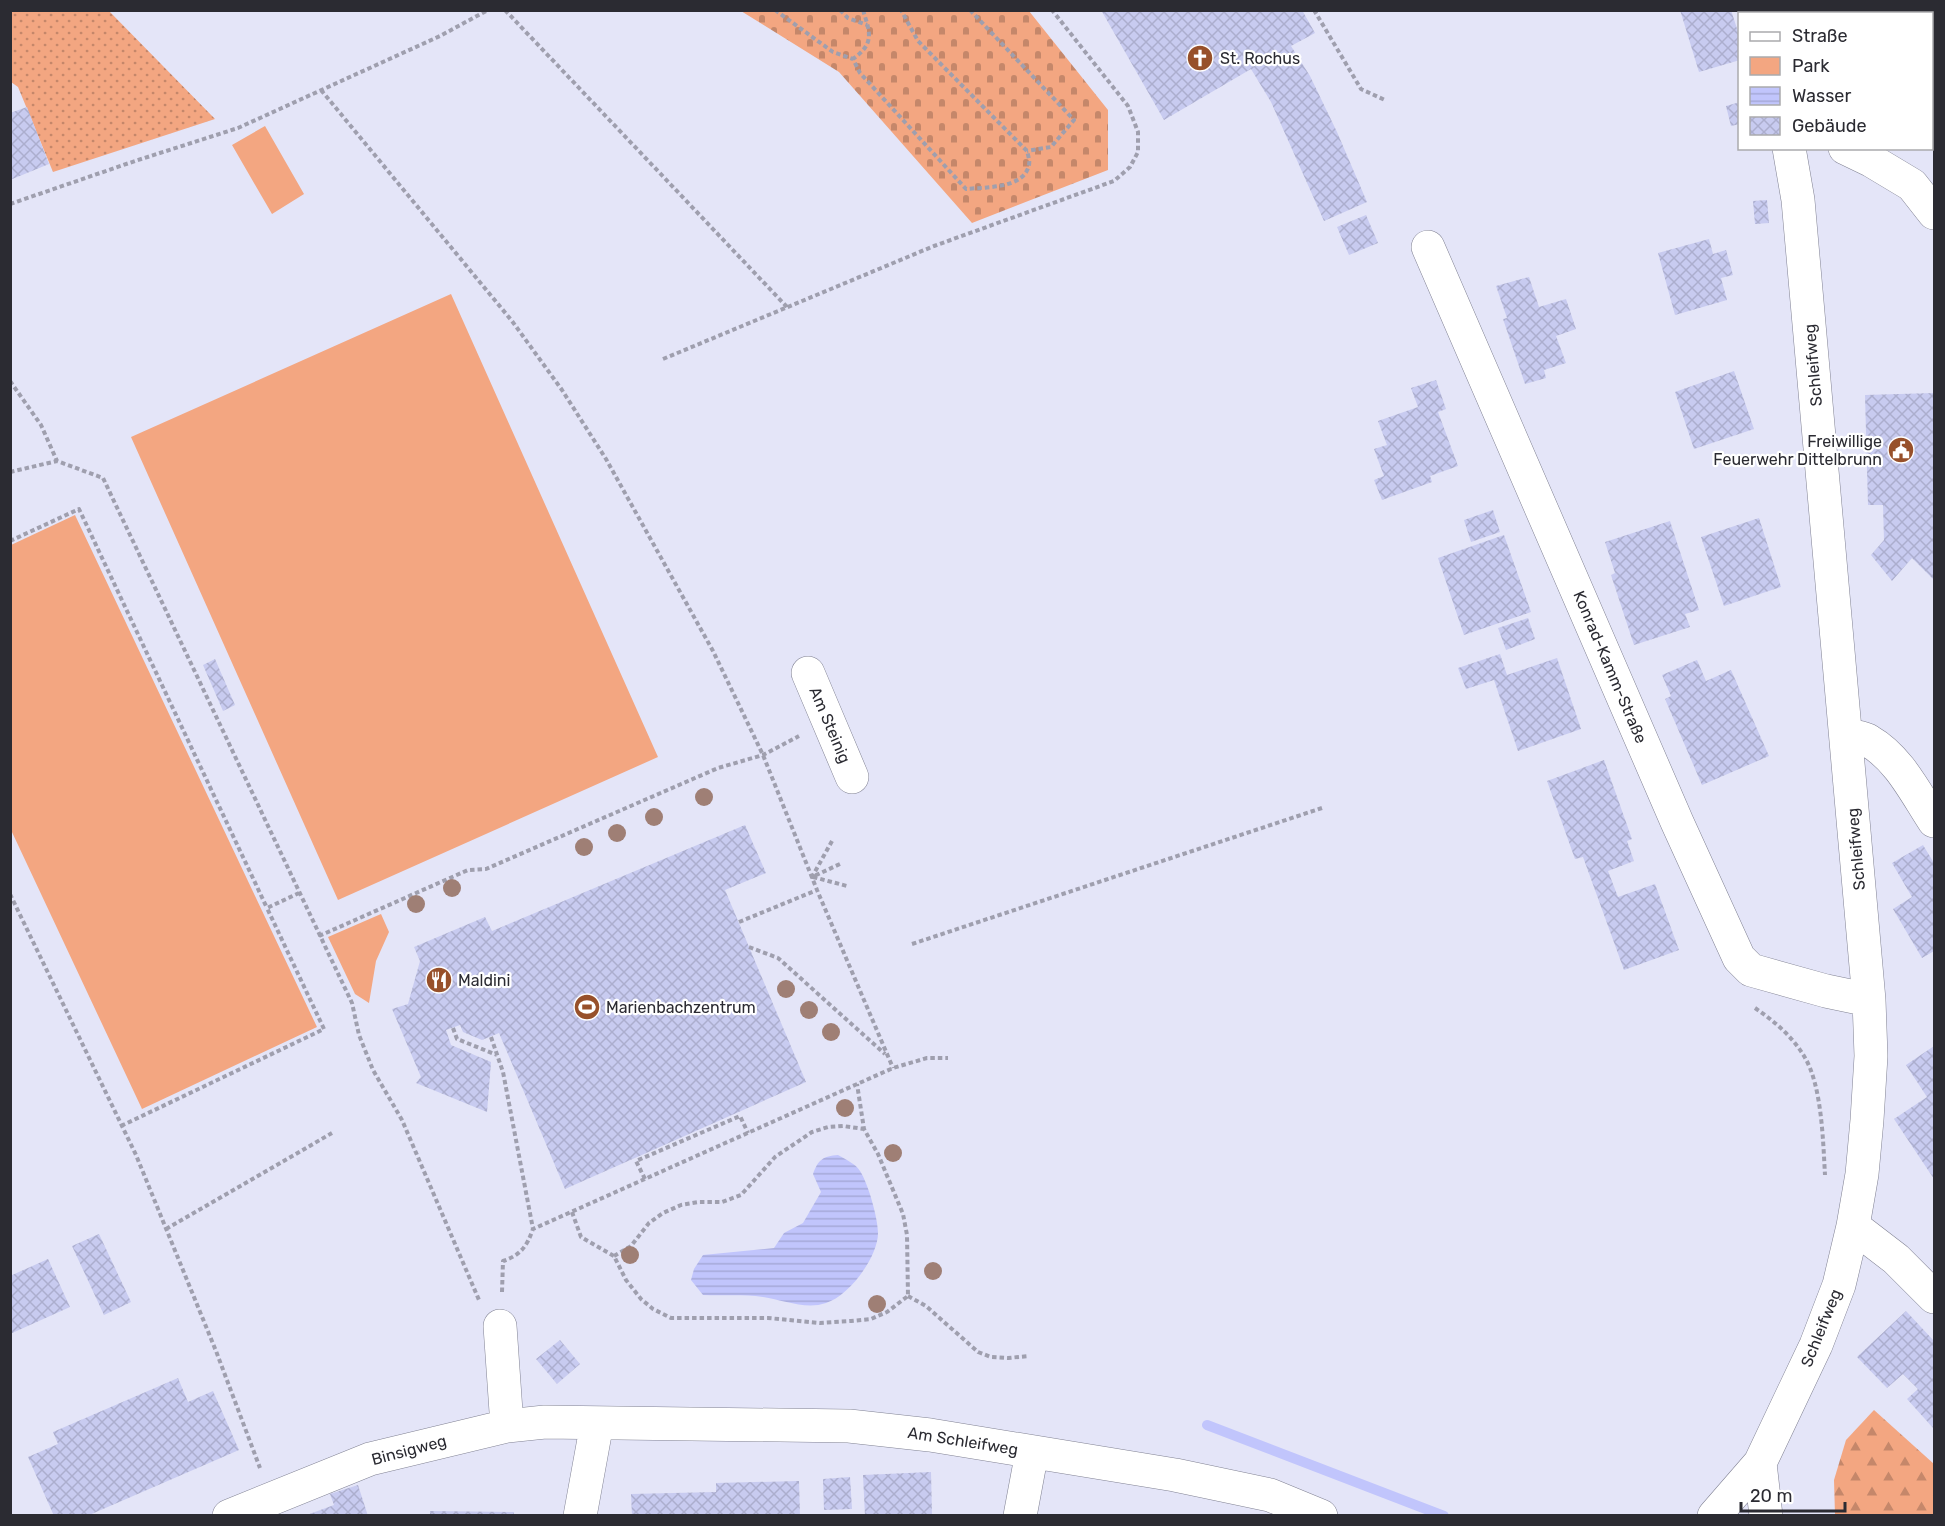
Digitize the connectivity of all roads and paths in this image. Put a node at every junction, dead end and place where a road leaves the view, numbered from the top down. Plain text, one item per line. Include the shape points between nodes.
1 (488, 10) edge
2 (505, 10) edge
3 (775, 10) edge
4 (840, 10) edge
5 (863, 10) edge
6 (901, 10) edge
7 (970, 10) edge
8 (1052, 10) edge
9 (1314, 10) edge
10 (867, 25) junction
11 (853, 59) junction
12 (321, 90) junction
13 (1385, 100) dead end
14 (1790, 150) edge
15 (1849, 150) edge
16 (1027, 151) junction
17 (10, 204) edge
18 (1935, 213) edge
19 (1428, 247) dead end
20 (787, 307) junction
21 (663, 359) dead end
22 (10, 381) edge
23 (57, 461) junction
24 (10, 472) edge
25 (10, 541) edge
26 (808, 673) dead end
27 (1847, 735) junction
28 (763, 755) junction
29 (852, 777) dead end
30 (1322, 808) dead end
31 (1935, 821) edge
32 (832, 841) dead end
33 (840, 864) dead end
34 (812, 877) junction
35 (848, 886) dead end
36 (817, 890) junction
37 (299, 893) junction
38 (10, 894) edge
39 (267, 908) junction
40 (739, 922) dead end
41 (319, 936) junction
42 (912, 944) dead end
43 (749, 947) dead end
44 (1751, 970) junction
45 (1869, 1000) junction
46 (453, 1028) dead end
47 (491, 1037) dead end
48 (498, 1055) junction
49 (887, 1056) junction
50 (948, 1058) dead end
51 (893, 1068) junction
52 (857, 1084) junction
53 (121, 1126) junction
54 (864, 1129) junction
55 (332, 1133) dead end
56 (748, 1133) junction
57 (645, 1179) junction
58 (1825, 1184) dead end
59 (572, 1212) junction
60 (1853, 1226) junction
61 (166, 1229) junction
62 (533, 1229) junction
63 (614, 1256) junction
64 (908, 1296) junction
65 (1935, 1297) edge
66 (500, 1326) junction
67 (1029, 1356) dead end
68 (597, 1423) junction
69 (507, 1426) junction
70 (1032, 1452) junction
71 (1760, 1463) junction
72 (271, 1497) junction
73 (1314, 1514) edge
74 (229, 1515) edge
75 (580, 1515) edge
76 (1020, 1515) edge
77 (1714, 1515) edge
78 (1766, 1515) edge

1 - 12 path
2 - 20 path
3 - 11 path via 833,52
4 - 10 path via 848,18
5 - 10 path
6 - 16 path via 918,41
7 - 16 path via 1074,120 1051,147
8 - 20 path via 1128,106 1138,132 1138,152 1130,167 1114,181 934,246
9 - 13 path via 1361,88
10 - 11 path via 870,37 865,51
11 - 16 path via 860,73 966,189 1006,185 1020,178 1029,165
12 - 17 path via 238,128
12 - 28 path via 512,321 562,390 671,574
14 - 27 street, Schleifweg
15 - 18 street via 1912,185
19 - 44 street, Konrad-Kamm-Straße via 1677,822 1739,958
20 - 21 path
22 - 23 path via 40,425
23 - 24 path
23 - 37 path via 103,478
25 - 39 path via 79,509
26 - 29 street, Am Steinig
27 - 31 street via 1867,740 1882,750
27 - 45 street, Schleifweg
28 - 34 path
28 - 41 path via 718,768 486,869 468,870
30 - 42 path
32 - 34 path
33 - 34 path
34 - 35 path
34 - 36 path
36 - 40 path
36 - 49 path
37 - 39 path
37 - 41 path
38 - 53 path
39 - 53 path via 324,1029
41 - 66 path via 352,1003 373,1070 402,1120 476,1297
43 - 49 path via 778,958
44 - 45 street
44 - 58 path via 1742,999 1776,1023 1804,1057 1811,1072 1823,1134
45 - 60 street, Schleifweg via 1867,1120
46 - 48 path via 457,1039
47 - 48 path
48 - 62 path
49 - 51 path
50 - 51 path via 927,1058
51 - 52 path
52 - 54 path
52 - 56 path
53 - 61 path
54 - 63 path via 843,1126 812,1132 775,1157 741,1195 722,1202 681,1205 663,1213 649,1223 631,1246
54 - 64 path via 903,1214
55 - 61 path
56 - 57 path
56 - 57 path via 740,1116 687,1137 636,1161
57 - 59 path
59 - 62 path
59 - 63 path via 581,1238
60 - 65 street via 1896,1258
60 - 71 street, Schleifweg via 1839,1285 1820,1335
61 - 72 path
62 - 66 path via 527,1246 516,1257 503,1261
63 - 64 path via 641,1299 671,1318 850,1322 887,1312
64 - 67 path via 926,1306 978,1352 992,1357
66 - 69 street
68 - 69 street, Binsigweg
68 - 70 street, Am Schleifweg via 849,1426 930,1434
68 - 75 street
69 - 72 street, Binsigweg via 370,1460
70 - 73 street, Am Schleifweg via 1270,1495
70 - 76 street
71 - 77 street, Schleifweg
71 - 78 street
72 - 74 street, Binsigweg

